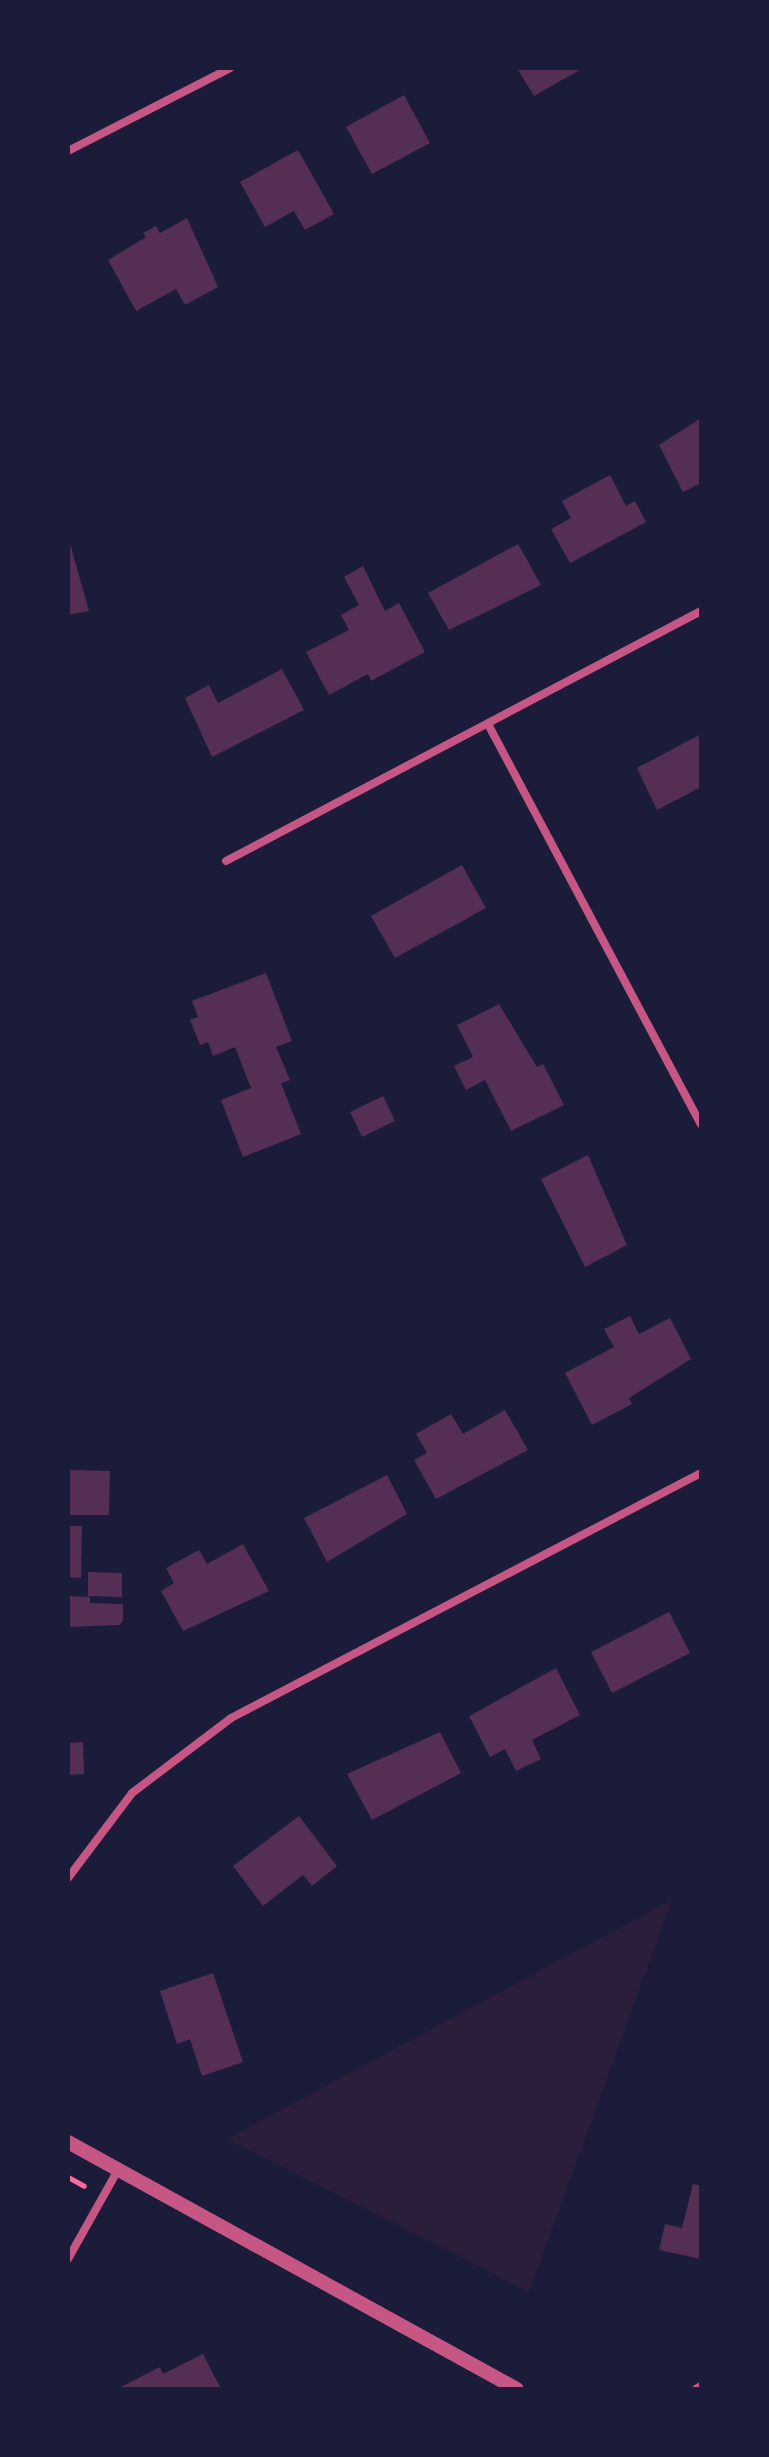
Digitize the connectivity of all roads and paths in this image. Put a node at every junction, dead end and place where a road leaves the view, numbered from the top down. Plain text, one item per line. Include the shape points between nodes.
1 (230, 68) edge
2 (68, 151) edge
3 (701, 611) edge
4 (489, 726) junction
5 (226, 861) dead end
6 (701, 1124) edge
7 (701, 1473) edge
8 (68, 1878) edge
9 (68, 2142) edge
10 (118, 2170) junction
11 (68, 2259) edge
12 (517, 2389) edge

1 - 2 street
3 - 4 street
4 - 5 street
4 - 6 street
7 - 8 street via 231,1718 132,1793
9 - 10 street
10 - 11 street
10 - 12 street

